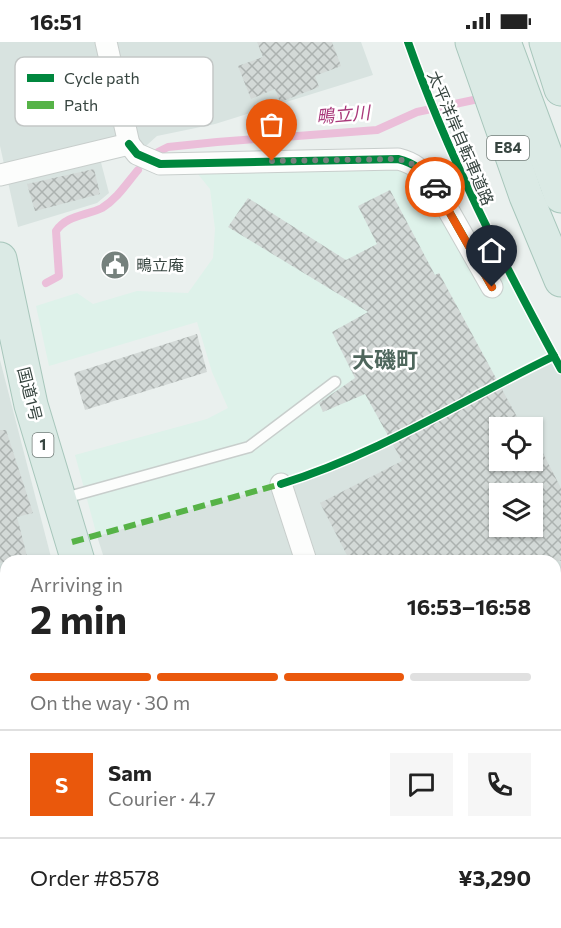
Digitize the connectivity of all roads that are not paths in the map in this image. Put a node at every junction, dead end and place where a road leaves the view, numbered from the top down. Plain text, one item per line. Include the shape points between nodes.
1 (106, 42) edge
2 (451, 42) edge
3 (472, 42) edge
4 (504, 42) edge
5 (546, 42) edge
6 (109, 57) edge
7 (561, 89) edge
8 (125, 126) edge
9 (505, 139) junction
10 (129, 144) junction
11 (0, 174) edge
12 (561, 196) edge
13 (0, 259) edge
14 (555, 266) edge
15 (492, 287) dead end
16 (335, 382) dead end
17 (281, 484) dead end
18 (59, 499) junction
19 (76, 555) edge
20 (304, 555) edge

1 - 6 street
2 - 9 highway
3 - 9 highway, E84
4 - 12 highway, E84
5 - 7 highway
8 - 10 street
9 - 14 highway, E84
10 - 11 street
10 - 15 street via 137,154 160,164 398,159 412,162 434,185
13 - 18 highway, 国道1号 / 1 via 31,405
16 - 18 lane via 249,447
17 - 20 street
18 - 19 highway, 国道1号 / 1

